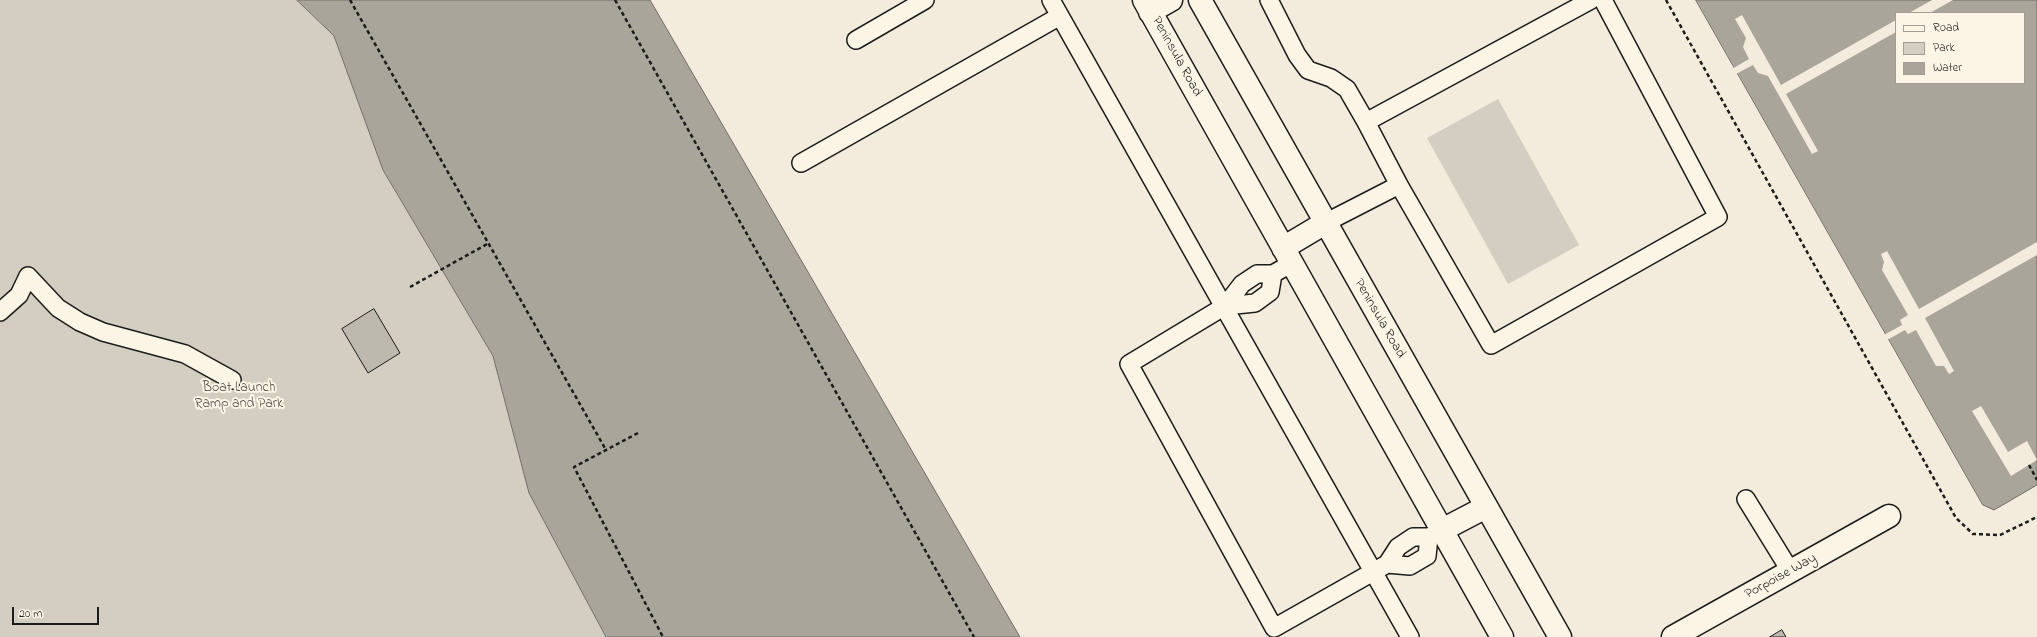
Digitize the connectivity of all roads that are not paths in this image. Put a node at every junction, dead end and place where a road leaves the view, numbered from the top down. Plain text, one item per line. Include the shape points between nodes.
1 (925, 0) edge
2 (1051, 0) edge
3 (1171, 0) edge
4 (1200, 0) edge
5 (1269, 0) edge
6 (1591, 0) edge
7 (1603, 0) edge
8 (1147, 6) edge
9 (1060, 16) junction
10 (856, 40) dead end
11 (1366, 122) junction
12 (801, 163) dead end
13 (1399, 185) junction
14 (1325, 224) junction
15 (1288, 255) junction
16 (1273, 274) junction
17 (1225, 306) junction
18 (0, 312) edge
19 (232, 380) dead end
20 (1746, 498) dead end
21 (1486, 507) junction
22 (1889, 516) dead end
23 (1435, 534) junction
24 (1380, 567) junction
25 (1791, 572) junction
26 (1410, 637) edge
27 (1502, 637) edge
28 (1560, 637) edge
29 (1673, 637) edge

1 - 10 lane
2 - 9 lane
3 - 8 street
4 - 14 street, Peninsula Road
5 - 11 lane via 1297,56 1308,70 1331,78 1347,89
6 - 11 lane
7 - 13 lane via 1718,217 1490,345
8 - 15 street, Peninsula Road
9 - 12 lane
9 - 17 lane
11 - 13 lane
13 - 14 lane
14 - 15 street
14 - 21 street, Peninsula Road
15 - 16 lane
15 - 23 street, Peninsula Road
16 - 17 lane via 1257,274 1242,284
16 - 17 lane via 1270,292 1254,303
17 - 24 lane
17 - 24 lane via 1130,364 1274,628
18 - 19 lane via 19,295 28,276 58,308 80,322 103,332 184,354
20 - 25 lane
21 - 23 street
21 - 28 street, Peninsula Road
22 - 25 street, Porpoise Way
23 - 24 lane via 1413,537 1398,547
23 - 24 lane via 1426,556 1410,566
23 - 27 street, Peninsula Road
24 - 26 lane
25 - 29 street, Porpoise Way

